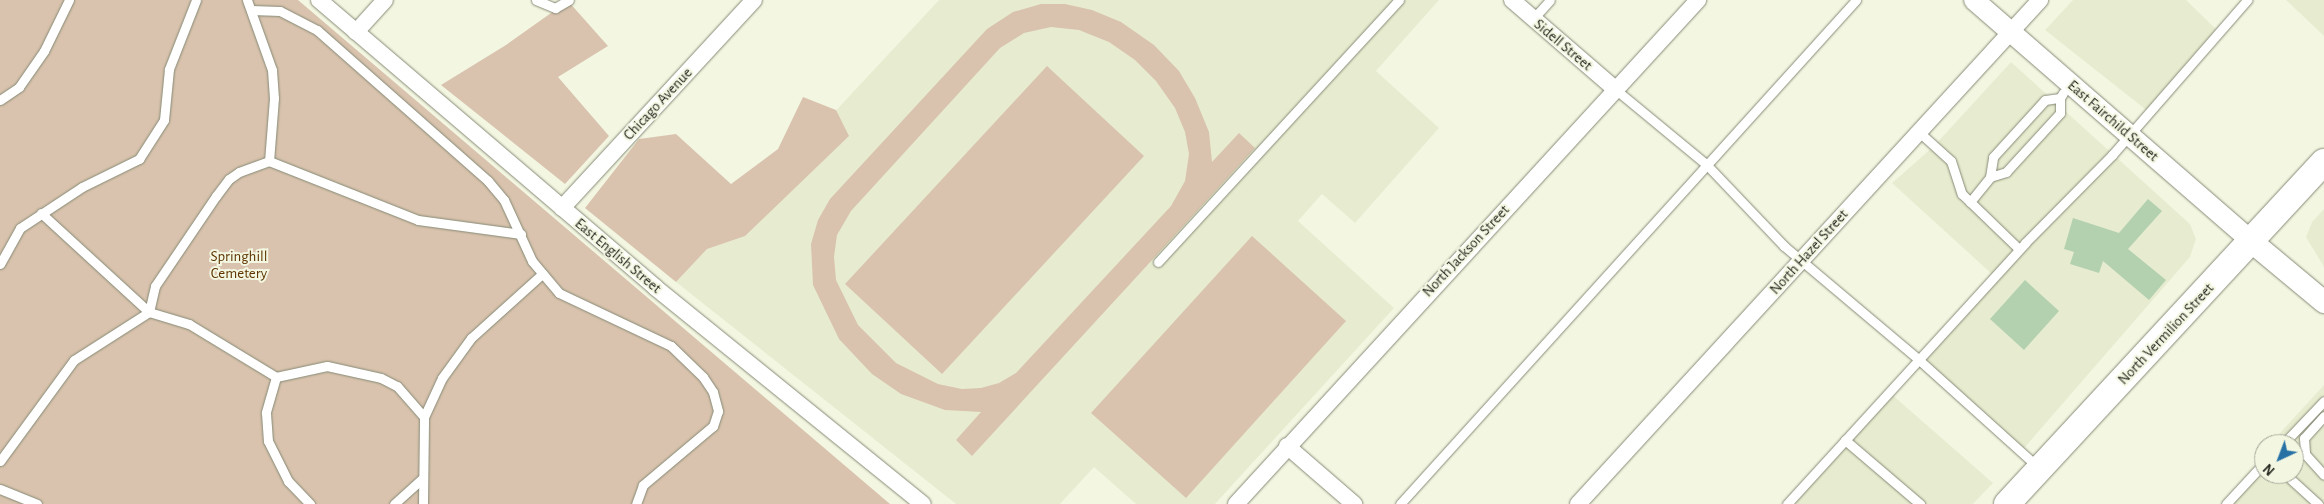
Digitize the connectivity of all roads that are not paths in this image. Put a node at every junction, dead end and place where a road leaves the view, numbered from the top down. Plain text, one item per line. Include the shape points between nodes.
1 (69, 0) edge
2 (196, 0) edge
3 (247, 0) edge
4 (319, 0) edge
5 (385, 0) edge
6 (536, 0) edge
7 (569, 0) edge
8 (1399, 0) edge
9 (1512, 0) edge
10 (1550, 0) edge
11 (1698, 0) edge
12 (1856, 0) edge
13 (1974, 0) edge
14 (2040, 0) edge
15 (2247, 0) edge
16 (751, 1) edge
17 (251, 10) junction
18 (1533, 19) junction
19 (356, 32) junction
20 (2011, 32) junction
21 (1615, 89) junction
22 (2065, 91) junction
23 (0, 100) edge
24 (1919, 132) junction
25 (2130, 136) junction
26 (269, 161) junction
27 (2324, 162) edge
28 (1706, 164) junction
29 (1990, 177) junction
30 (1970, 202) junction
31 (562, 208) junction
32 (41, 213) junction
33 (521, 234) junction
34 (2252, 242) junction
35 (2019, 249) junction
36 (1801, 260) junction
37 (1158, 262) dead end
38 (0, 264) edge
39 (542, 274) junction
40 (2324, 302) edge
41 (149, 312) junction
42 (1918, 359) junction
43 (276, 377) junction
44 (2324, 401) edge
45 (2324, 416) edge
46 (424, 417) junction
47 (2293, 434) edge
48 (1845, 440) junction
49 (1287, 446) junction
50 (0, 461) edge
51 (2041, 469) junction
52 (2254, 474) edge
53 (2324, 475) edge
54 (423, 478) junction
55 (2296, 484) edge
56 (0, 488) edge
57 (37, 504) edge
58 (310, 504) edge
59 (394, 504) edge
60 (424, 504) edge
61 (636, 504) edge
62 (923, 504) edge
63 (1236, 504) edge
64 (1354, 504) edge
65 (1400, 504) edge
66 (1578, 504) edge
67 (1787, 504) edge
68 (1920, 504) edge
69 (2007, 504) edge
70 (2226, 504) edge
71 (2318, 504) edge

1 - 23 lane via 44,51 24,80
2 - 32 lane via 169,70 164,120 139,159 82,186
3 - 17 lane
4 - 19 street, East English Street
5 - 19 street
6 - 7 lane via 555,8
8 - 37 lane
9 - 18 street, Sidell Street
10 - 18 lane
11 - 21 street, North Jackson Street
12 - 28 lane
13 - 20 street, East Fairchild Street
14 - 20 street, North Hazel Street
15 - 25 lane
16 - 31 street, Chicago Avenue
17 - 26 lane via 272,70 274,98
17 - 33 lane via 280,11 317,30 477,170 504,200
18 - 21 street, Sidell Street
19 - 31 street, East English Street
20 - 22 street, East Fairchild Street
20 - 24 street, North Hazel Street
21 - 28 lane
21 - 49 street, North Jackson Street
22 - 25 street, East Fairchild Street
22 - 29 lane via 2060,113 2006,172
22 - 29 lane via 2045,100 1993,157
24 - 30 lane via 1951,161 1962,194
24 - 36 street, North Hazel Street
25 - 34 street, East Fairchild Street
25 - 35 lane
26 - 33 lane via 418,220
26 - 41 lane via 229,179 155,286
27 - 34 main road, North Vermilion Street
28 - 36 lane
28 - 65 lane
29 - 30 lane
30 - 35 lane
31 - 62 street, East English Street
32 - 38 lane via 20,228
32 - 41 lane
33 - 39 lane via 532,261
34 - 40 main road
34 - 51 main road, North Vermilion Street
35 - 42 lane
36 - 42 lane
36 - 66 street, North Hazel Street
39 - 46 lane via 471,338 442,378
39 - 61 lane via 559,293 671,346 703,377 713,392 718,411 713,426 643,485
41 - 43 lane via 189,324
41 - 50 lane via 74,360
42 - 48 lane
42 - 51 lane
43 - 46 lane via 327,366 357,370 397,386
43 - 58 lane via 266,414 268,441 288,480
44 - 47 lane
45 - 53 lane via 2304,438 2305,454
46 - 54 lane
48 - 67 lane
48 - 68 lane
49 - 63 street, North Jackson Street
49 - 64 street
51 - 69 main road, North Vermilion Street
52 - 70 lane
54 - 59 lane
54 - 60 lane
55 - 71 lane
56 - 57 lane

